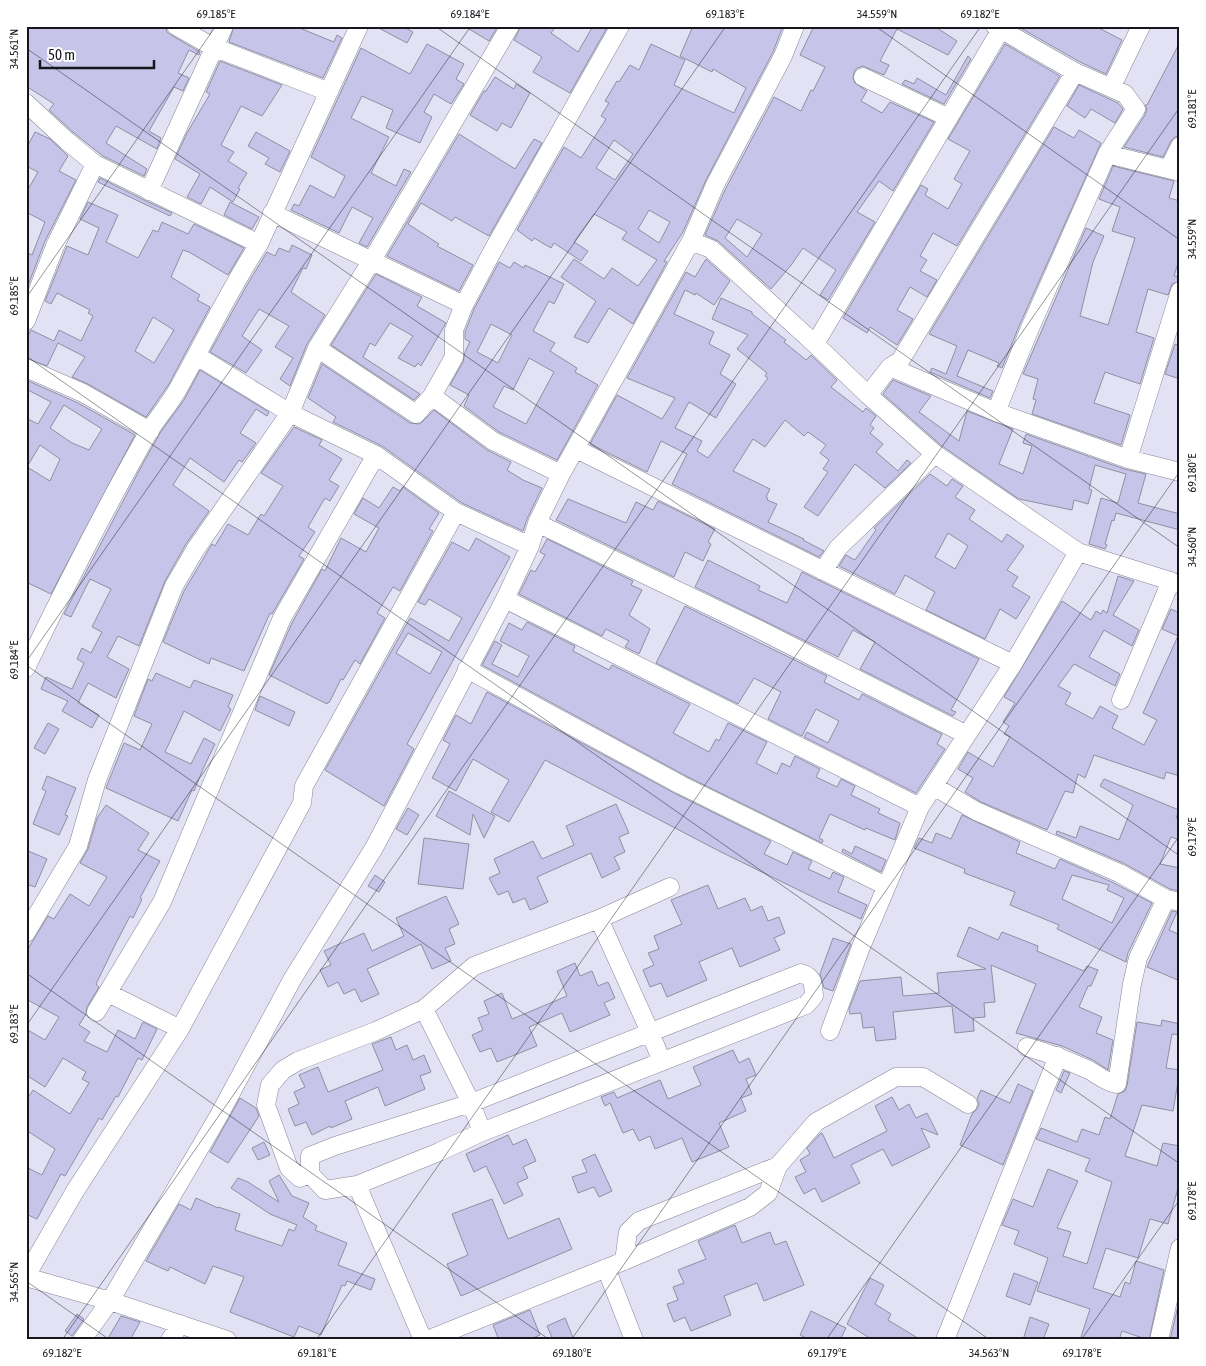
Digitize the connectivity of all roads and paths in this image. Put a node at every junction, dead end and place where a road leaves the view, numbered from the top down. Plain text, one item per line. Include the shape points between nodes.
1 (176, 26) edge
2 (224, 26) edge
3 (359, 26) edge
4 (510, 26) edge
5 (620, 26) edge
6 (795, 26) edge
7 (1141, 26) edge
8 (1000, 27) edge
9 (213, 47) junction
10 (1075, 72) junction
11 (863, 78) dead end
12 (1111, 88) junction
13 (329, 92) junction
14 (26, 103) edge
15 (949, 118) junction
16 (1180, 146) edge
17 (1107, 154) junction
18 (95, 164) junction
19 (1174, 170) edge
20 (149, 191) junction
21 (272, 213) junction
22 (691, 241) junction
23 (259, 244) junction
24 (372, 260) junction
25 (1180, 291) edge
26 (464, 305) junction
27 (26, 321) edge
28 (815, 344) junction
29 (317, 348) junction
30 (197, 356) junction
31 (890, 367) junction
32 (26, 368) edge
33 (868, 395) junction
34 (432, 396) junction
35 (996, 412) junction
36 (290, 413) junction
37 (150, 431) junction
38 (576, 449) junction
39 (935, 454) junction
40 (376, 455) junction
41 (1128, 459) junction
42 (1180, 472) edge
43 (562, 474) junction
44 (456, 512) junction
45 (538, 523) junction
46 (530, 546) junction
47 (1078, 552) junction
48 (823, 571) junction
49 (1175, 582) edge
50 (505, 598) junction
51 (1014, 664) junction
52 (26, 668) edge
53 (467, 670) junction
54 (1122, 700) dead end
55 (967, 735) junction
56 (934, 787) junction
57 (920, 807) junction
58 (886, 886) junction
59 (670, 887) dead end
60 (1173, 901) edge
61 (599, 919) junction
62 (26, 933) edge
63 (108, 993) junction
64 (424, 1009) junction
65 (96, 1012) dead end
66 (180, 1029) junction
67 (830, 1031) dead end
68 (650, 1032) junction
69 (1027, 1047) dead end
70 (1058, 1056) junction
71 (662, 1062) junction
72 (471, 1103) junction
73 (968, 1104) dead end
74 (482, 1132) junction
75 (778, 1166) junction
76 (310, 1174) junction
77 (357, 1184) junction
78 (1180, 1248) edge
79 (624, 1261) junction
80 (606, 1268) junction
81 (26, 1276) edge
82 (110, 1301) junction
83 (180, 1324) junction
84 (82, 1340) edge
85 (170, 1340) edge
86 (227, 1340) edge
87 (425, 1340) edge
88 (634, 1340) edge
89 (945, 1340) edge
90 (1158, 1340) edge

1 - 9 street
2 - 9 street
3 - 13 street
4 - 24 street
5 - 26 street
6 - 22 street via 783,56 715,185
7 - 12 street
8 - 10 street
8 - 15 street
9 - 13 street
9 - 20 street
10 - 12 street
10 - 31 street via 900,361
11 - 15 street
12 - 17 street via 1125,94 1136,109
13 - 21 street
14 - 18 street
15 - 28 street
16 - 19 street
17 - 19 street
17 - 35 street
18 - 20 street
18 - 27 street via 55,246
20 - 23 street
21 - 23 street
21 - 24 street
22 - 28 street via 711,249
22 - 38 street
23 - 30 street via 241,271
24 - 26 street
24 - 29 street
25 - 41 street
26 - 34 street via 454,330 454,357
28 - 33 street
29 - 34 street via 416,414
29 - 36 street
30 - 36 street
30 - 37 street via 168,407
31 - 33 street
31 - 35 street
32 - 37 street via 83,393
33 - 39 street
34 - 43 street via 493,441
35 - 41 street
36 - 40 street
36 - 62 street via 195,550 174,586 97,780 78,846
37 - 52 street via 102,516
38 - 43 street
38 - 48 street
39 - 47 street
39 - 48 street via 838,548
40 - 44 street
40 - 63 street via 282,618 162,902
41 - 42 street
43 - 45 street
44 - 46 street
44 - 66 street via 304,786 302,803
45 - 46 street
45 - 55 street
46 - 50 street
47 - 49 street
47 - 51 street
48 - 51 street
49 - 54 street
50 - 53 street
50 - 57 street
51 - 55 street
53 - 58 street via 681,784
53 - 82 street via 374,848 293,978 218,1118
55 - 56 street
56 - 57 street
56 - 60 street via 976,811
57 - 58 street
58 - 67 street
59 - 61 street
60 - 70 street via 1138,958 1117,1084
61 - 64 street via 474,966
61 - 68 street
63 - 65 street
63 - 66 street
64 - 72 street
64 - 76 street via 298,1060 283,1070 270,1085 266,1105 289,1168 300,1178
66 - 81 street via 76,1191
68 - 71 street
68 - 71 street via 796,974 802,973 813,981 814,996 806,1005
68 - 72 street
69 - 70 street
70 - 89 street
71 - 74 street
72 - 74 street
72 - 76 street via 310,1156
73 - 75 street via 923,1077 896,1077 816,1122
74 - 77 street
75 - 79 street via 768,1193 750,1207
75 - 79 street via 639,1221 628,1232
76 - 77 street via 325,1190
77 - 87 street
78 - 90 street
79 - 80 street
80 - 87 street
80 - 88 street
81 - 82 street
82 - 83 street
82 - 84 street
83 - 85 street
83 - 86 street

